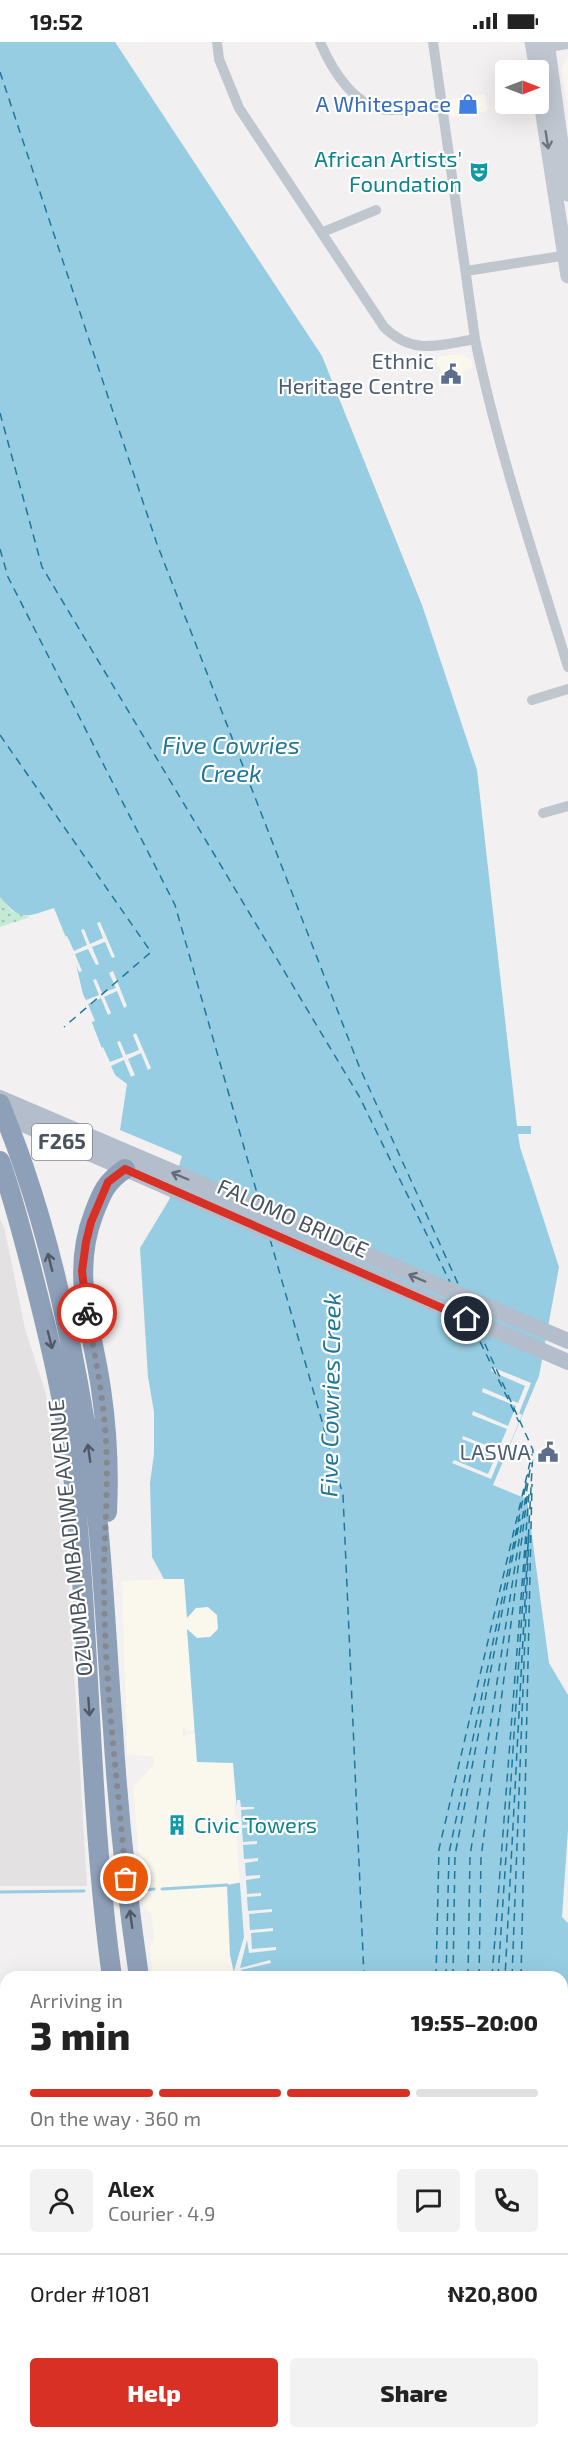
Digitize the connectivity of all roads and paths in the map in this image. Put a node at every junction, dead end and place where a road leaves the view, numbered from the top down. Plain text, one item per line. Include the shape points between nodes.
1 (217, 42) edge
2 (320, 42) edge
3 (432, 42) edge
4 (568, 44) edge
5 (540, 45) edge
6 (538, 60) edge
7 (441, 103) junction
8 (543, 114) edge
9 (568, 194) edge
10 (376, 210) dead end
11 (323, 232) junction
12 (567, 255) edge
13 (466, 271) junction
14 (568, 276) edge
15 (475, 339) junction
16 (568, 667) edge
17 (568, 689) edge
18 (532, 700) dead end
19 (568, 806) edge
20 (543, 813) dead end
21 (0, 1098) edge
22 (0, 1104) edge
23 (0, 1114) edge
24 (23, 1165) junction
25 (125, 1169) junction
26 (1, 1170) edge
27 (0, 1208) edge
28 (30, 1263) junction
29 (534, 1327) junction
30 (568, 1336) edge
31 (568, 1341) edge
32 (525, 1345) junction
33 (568, 1362) edge
34 (568, 1372) edge
35 (104, 1593) junction
36 (111, 1971) edge
37 (138, 1971) edge

1 - 11 street via 219,59 239,108
2 - 7 street via 357,98 370,106 391,111
3 - 7 street
4 - 5 street
5 - 6 main road
5 - 9 main road
7 - 13 street
8 -> 12 main road
10 - 11 street
11 - 15 street via 395,338 418,347
12 - 13 street
12 - 14 main road
13 - 15 street
15 - 16 street via 513,489
17 - 18 street
19 - 20 street
29 -> 21 main road, F265
22 - 24 highway, OZUMBA MBADIWE AVENUE
23 - 25 main road, FALOMO BRIDGE / F265
24 - 26 main road
35 -> 24 highway, OZUMBA MBADIWE AVENUE via 92,1474 73,1357
25 - 32 main road, FALOMO BRIDGE / F265
25 - 35 highway via 104,1190 84,1253 83,1292 101,1389 106,1443
26 - 28 highway, OZUMBA MBADIWE AVENUE
27 - 28 highway
28 -> 36 highway, OZUMBA MBADIWE AVENUE via 52,1350 70,1456 98,1856
29 - 30 main road
29 - 31 main road, F265
32 - 33 main road, FALOMO BRIDGE / F265
32 - 34 main road
37 -> 35 highway, OZUMBA MBADIWE AVENUE via 117,1777

